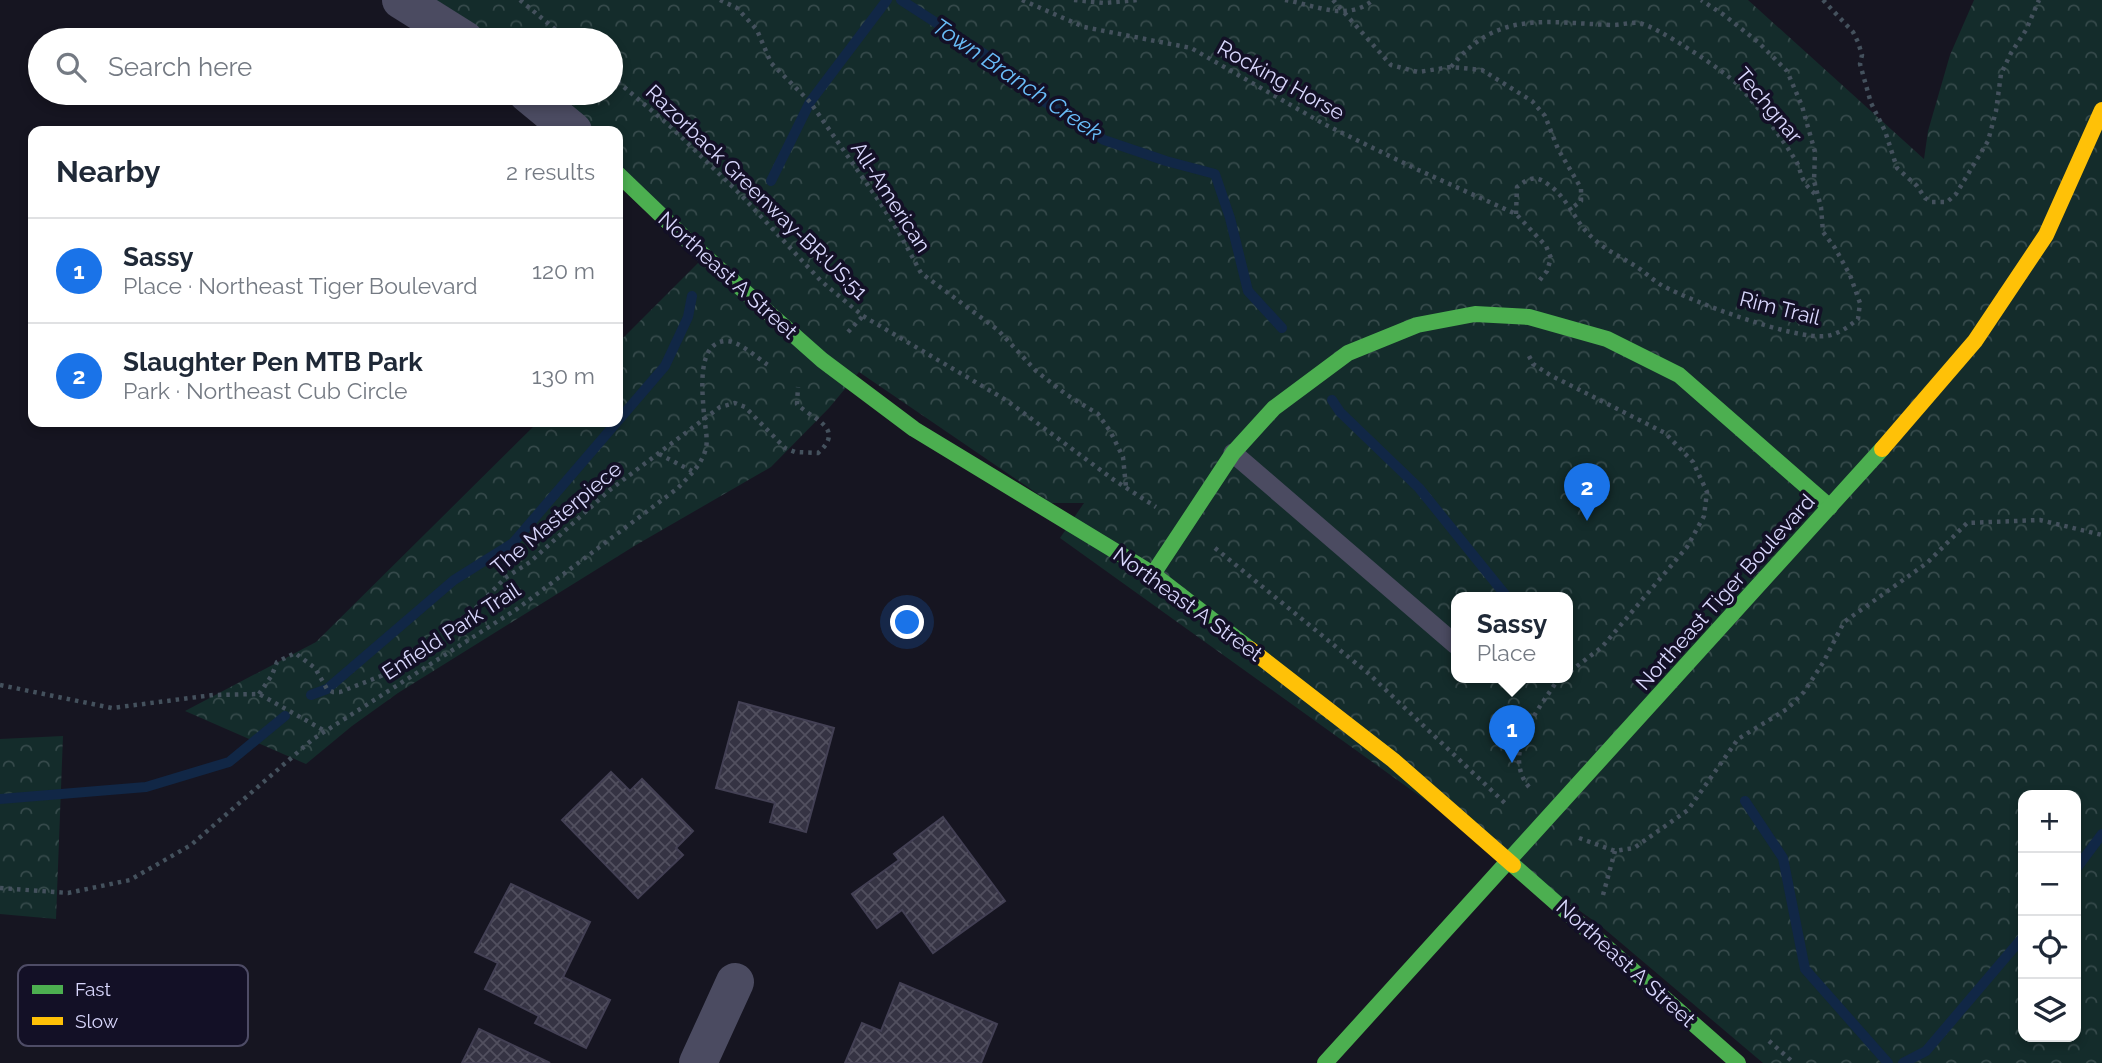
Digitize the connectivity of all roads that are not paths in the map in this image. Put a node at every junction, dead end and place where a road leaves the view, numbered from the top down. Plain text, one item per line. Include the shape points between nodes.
1 (401, 0) edge
2 (446, 28) edge
3 (542, 105) edge
4 (2102, 110) edge
5 (567, 126) edge
6 (623, 179) edge
7 (1233, 453) junction
8 (1830, 507) junction
9 (1153, 574) junction
10 (1451, 641) edge
11 (735, 982) dead end
12 (698, 1063) edge
13 (1325, 1063) edge
14 (1738, 1063) edge

1 - 2 street
3 - 5 street
4 - 8 street, Northeast Tiger Boulevard via 2046,234 1975,341
6 - 9 street, Northeast A Street via 822,360 914,429
7 - 8 street via 1274,408 1348,353 1418,325 1475,314 1529,317 1607,339 1679,375
7 - 9 street
7 - 10 lane
8 - 13 street, Northeast Tiger Boulevard
9 - 14 street, Northeast A Street via 1393,760
11 - 12 street

